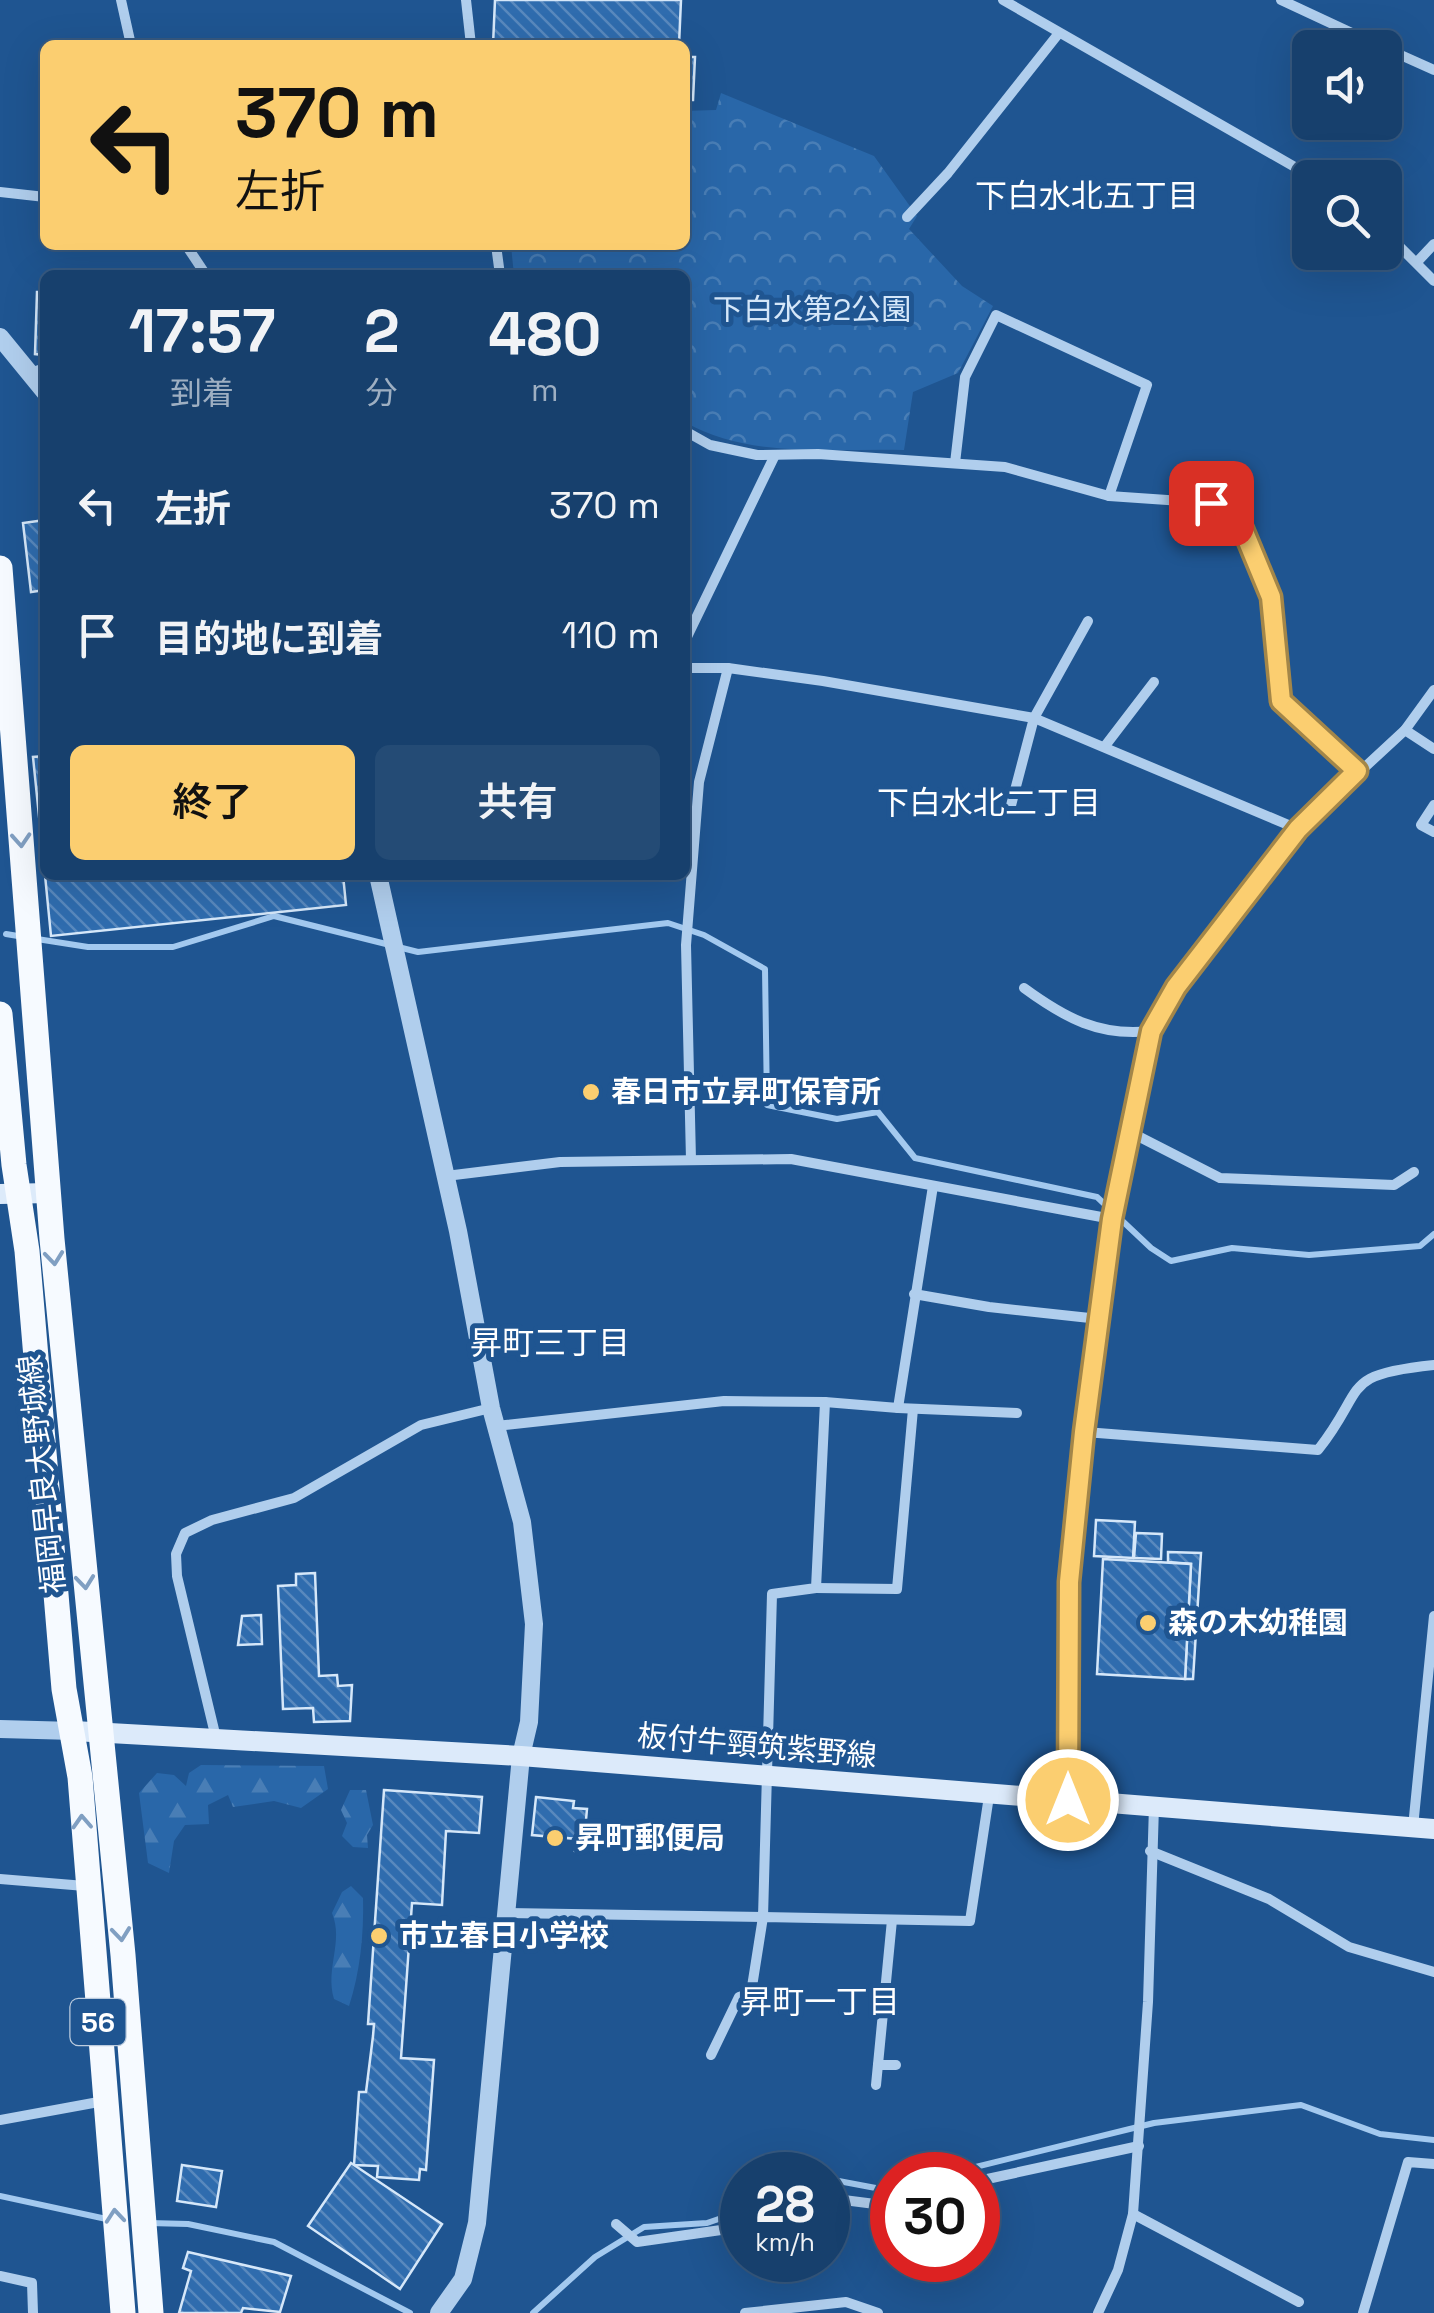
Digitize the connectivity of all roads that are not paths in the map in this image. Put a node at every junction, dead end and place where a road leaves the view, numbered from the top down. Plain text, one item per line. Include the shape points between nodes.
1 (120, 0) edge
2 (466, 0) edge
3 (1003, 0) edge
4 (1281, 0) edge
5 (1345, 30) edge
6 (1059, 33) junction
7 (129, 40) edge
8 (470, 40) edge
9 (1402, 56) edge
10 (1434, 70) edge
11 (1292, 162) edge
12 (0, 192) edge
13 (40, 196) edge
14 (906, 217) dead end
15 (1434, 244) edge
16 (1402, 247) edge
17 (1418, 262) junction
18 (1434, 281) edge
19 (0, 337) edge
20 (38, 371) edge
21 (690, 435) edge
22 (775, 455) junction
23 (955, 463) junction
24 (1109, 496) junction
25 (0, 568) edge
26 (1088, 621) dead end
27 (690, 631) edge
28 (690, 668) edge
29 (728, 668) junction
30 (1154, 682) dead end
31 (1434, 690) edge
32 (1034, 718) junction
33 (1406, 730) junction
34 (1105, 746) junction
35 (1434, 750) edge
36 (1357, 771) junction
37 (1434, 805) edge
38 (1009, 813) dead end
39 (1298, 829) junction
40 (1434, 832) edge
41 (379, 880) edge
42 (1024, 988) dead end
43 (0, 1014) edge
44 (1151, 1031) junction
45 (1130, 1132) junction
46 (690, 1160) junction
47 (46, 1161) junction
48 (7, 1166) edge
49 (1414, 1172) dead end
50 (446, 1176) junction
51 (933, 1186) junction
52 (10, 1193) edge
53 (50, 1193) junction
54 (1112, 1219) junction
55 (914, 1294) junction
56 (1099, 1318) junction
57 (1434, 1365) edge
58 (826, 1402) junction
59 (898, 1408) junction
60 (913, 1409) junction
61 (1017, 1414) dead end
62 (493, 1417) junction
63 (1084, 1432) junction
64 (816, 1588) junction
65 (1434, 1616) edge
66 (0, 1729) edge
67 (74, 1730) junction
68 (102, 1732) junction
69 (216, 1741) junction
70 (521, 1756) junction
71 (767, 1777) junction
72 (989, 1796) junction
73 (1068, 1800) junction
74 (1154, 1805) junction
75 (1424, 1828) edge
76 (1150, 1850) junction
77 (0, 1878) edge
78 (85, 1886) junction
79 (506, 1913) junction
80 (763, 1917) junction
81 (892, 1920) junction
82 (1434, 1972) edge
83 (711, 2055) dead end
84 (878, 2065) junction
85 (896, 2066) dead end
86 (876, 2086) dead end
87 (106, 2101) junction
88 (0, 2120) edge
89 (1139, 2146) junction
90 (1434, 2164) edge
91 (1000, 2177) edge
92 (1132, 2214) junction
93 (616, 2224) dead end
94 (720, 2229) edge
95 (0, 2276) edge
96 (1299, 2302) dead end
97 (797, 2310) edge
98 (32, 2313) edge
99 (122, 2313) edge
100 (151, 2313) edge
101 (439, 2313) edge
102 (745, 2313) edge
103 (878, 2313) edge
104 (1098, 2313) edge
105 (1363, 2313) edge

1 - 7 street
2 - 8 street
3 - 6 street
4 - 5 street
6 - 11 street
6 - 14 street
9 - 10 street
12 - 13 street
15 - 17 street
16 - 17 street
17 - 18 street
19 - 20 street
21 - 22 street via 710,446
22 - 23 street
22 - 27 street
23 - 24 street via 1004,467
23 - 24 street via 965,378 996,315 1147,385
24 - 36 street via 1211,503 1240,522 1271,597 1281,701
25 -> 47 main road, 福岡早良大野城線 / 56
26 - 32 street
28 - 29 street
29 - 32 street
29 - 46 street via 699,782 687,926
30 - 34 street
31 - 33 street
32 - 34 street
32 - 38 street
33 - 35 street
33 - 36 street
34 - 39 street
36 - 39 street
37 - 40 street via 1421,825
39 - 44 street via 1176,987
41 - 50 street
42 - 44 street via 1057,1012 1118,1035
43 - 48 main road, 福岡早良大野城線 / 56
44 - 45 street
45 - 49 street via 1220,1178 1394,1185
45 - 54 street
46 - 50 street via 560,1162
46 - 51 street via 790,1160
47 - 48 main road
47 - 53 main road, 福岡早良大野城線 / 56
48 - 52 main road, 福岡早良大野城線 / 56
50 - 62 street
51 - 54 street
51 - 55 street
52 - 53 main road
52 - 67 main road, 福岡早良大野城線 / 56 via 64,1689
53 -> 68 main road, 福岡早良大野城線 / 56
54 - 56 street
55 - 56 street
55 - 59 street
56 - 63 street
57 - 63 street via 1370,1376 1350,1394 1318,1450
58 - 59 street
58 - 62 street via 724,1401
58 - 64 street
59 - 60 street
60 - 61 street
60 - 64 street via 897,1589
62 - 69 street via 422,1425 294,1498 185,1533 176,1554 177,1576
62 - 70 street via 522,1522 534,1624 530,1722
63 - 73 street via 1069,1582
64 - 71 street via 772,1594
65 - 75 street
66 - 67 street
67 - 68 main road, 板付牛頸筑紫野線
78 -> 67 main road, 福岡早良大野城線 / 56
68 - 69 main road, 板付牛頸筑紫野線
68 -> 100 main road, 福岡早良大野城線 / 56
69 - 70 main road, 板付牛頸筑紫野線
70 - 71 main road, 板付牛頸筑紫野線
70 - 79 street
71 - 72 main road, 板付牛頸筑紫野線
71 - 80 street
72 - 73 main road, 板付牛頸筑紫野線
72 - 81 street via 970,1922
73 - 74 main road, 板付牛頸筑紫野線
74 - 75 main road, 板付牛頸筑紫野線
74 - 76 street
76 - 82 street via 1269,1898 1350,1946
76 - 89 street
77 - 78 street
78 - 87 main road, 福岡早良大野城線 / 56
79 - 80 street
79 - 101 street via 477,2223 463,2279
80 - 81 street
80 - 83 street via 750,1993 739,1997
81 - 84 street
84 - 85 street
84 - 86 street
87 - 88 street
99 -> 87 main road, 福岡早良大野城線 / 56
89 - 91 street
89 - 92 street
90 - 105 street via 1408,2162
92 - 96 street
92 - 104 street
93 - 94 street via 637,2242
95 - 98 street via 32,2282
97 - 102 street
97 - 103 street via 846,2302

